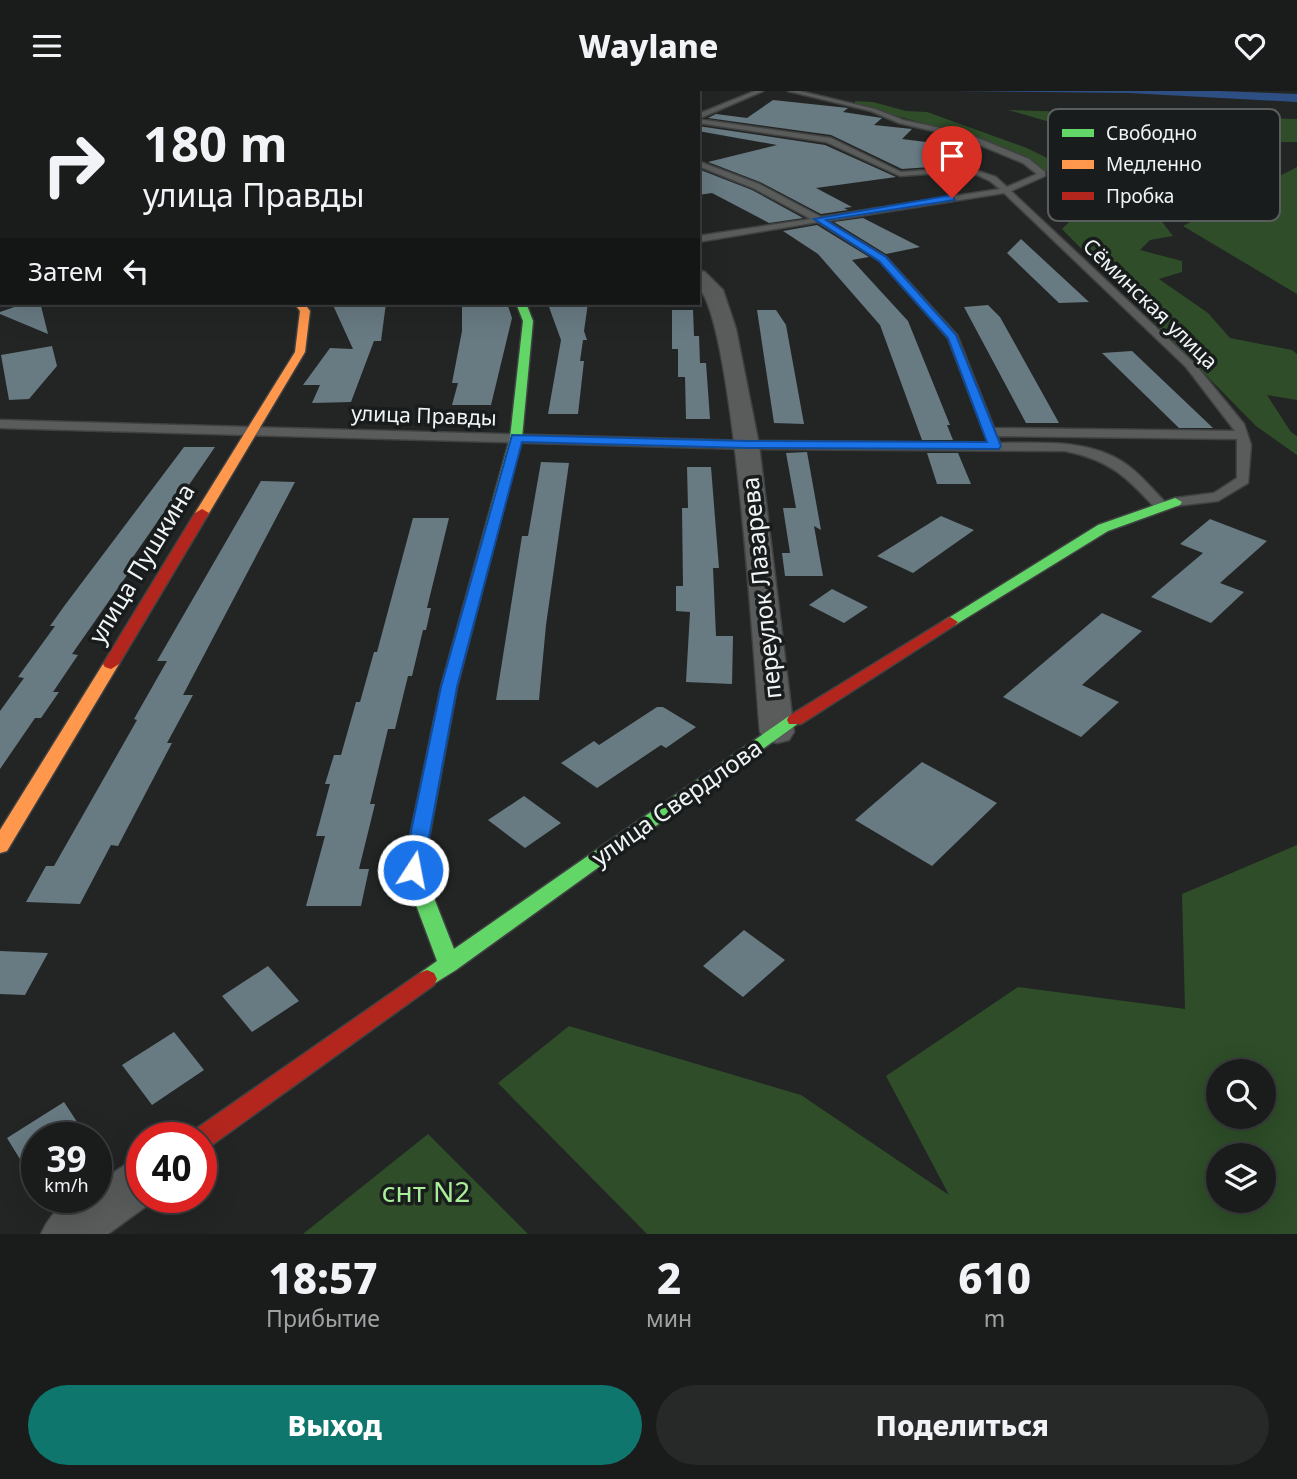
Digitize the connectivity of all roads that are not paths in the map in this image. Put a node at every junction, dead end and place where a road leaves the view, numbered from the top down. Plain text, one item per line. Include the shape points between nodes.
1 (760, 91) edge
2 (791, 91) edge
3 (700, 118) edge
4 (700, 120) edge
5 (713, 124) junction
6 (700, 128) edge
7 (700, 164) edge
8 (1006, 190) junction
9 (818, 219) junction
10 (700, 239) edge
11 (700, 278) edge
12 (300, 305) edge
13 (522, 305) edge
14 (0, 424) edge
15 (252, 429) junction
16 (989, 432) junction
17 (1243, 435) junction
18 (516, 438) junction
19 (747, 445) junction
20 (995, 446) junction
21 (1168, 505) junction
22 (777, 732) junction
23 (0, 846) edge
24 (449, 964) junction
25 (217, 1128) edge
26 (126, 1192) edge
27 (66, 1234) edge

1 - 3 lane
2 - 8 lane via 965,136 1026,162 1042,174
4 - 5 lane
5 - 6 lane
5 - 8 lane, Сёминская улица via 828,140 900,174 978,173
7 - 9 lane via 756,186
8 - 9 lane
8 - 17 lane, Сёминская улица via 1190,365
9 - 10 lane
9 - 16 lane via 883,259 953,337
11 - 19 street, переулок Лазарева via 713,290 726,329
12 - 15 street, улица Пушкина via 305,311 300,352
13 - 18 street via 528,321
14 - 15 lane, улица Правды
15 - 18 lane, улица Правды
15 - 23 street, улица Пушкина
16 - 17 lane
16 - 20 lane
17 - 21 lane via 1243,480 1218,497
18 - 19 lane, улица Правды
18 - 24 street via 449,687 413,870
19 - 20 lane, улица Правды
19 - 22 street, переулок Лазарева
20 - 21 lane, улица Правды via 1065,447 1097,453 1126,468
21 - 22 street, улица Свердлова via 1103,528 1039,565
22 - 24 street, улица Свердлова
24 - 25 street, улица Свердлова
26 - 27 street

